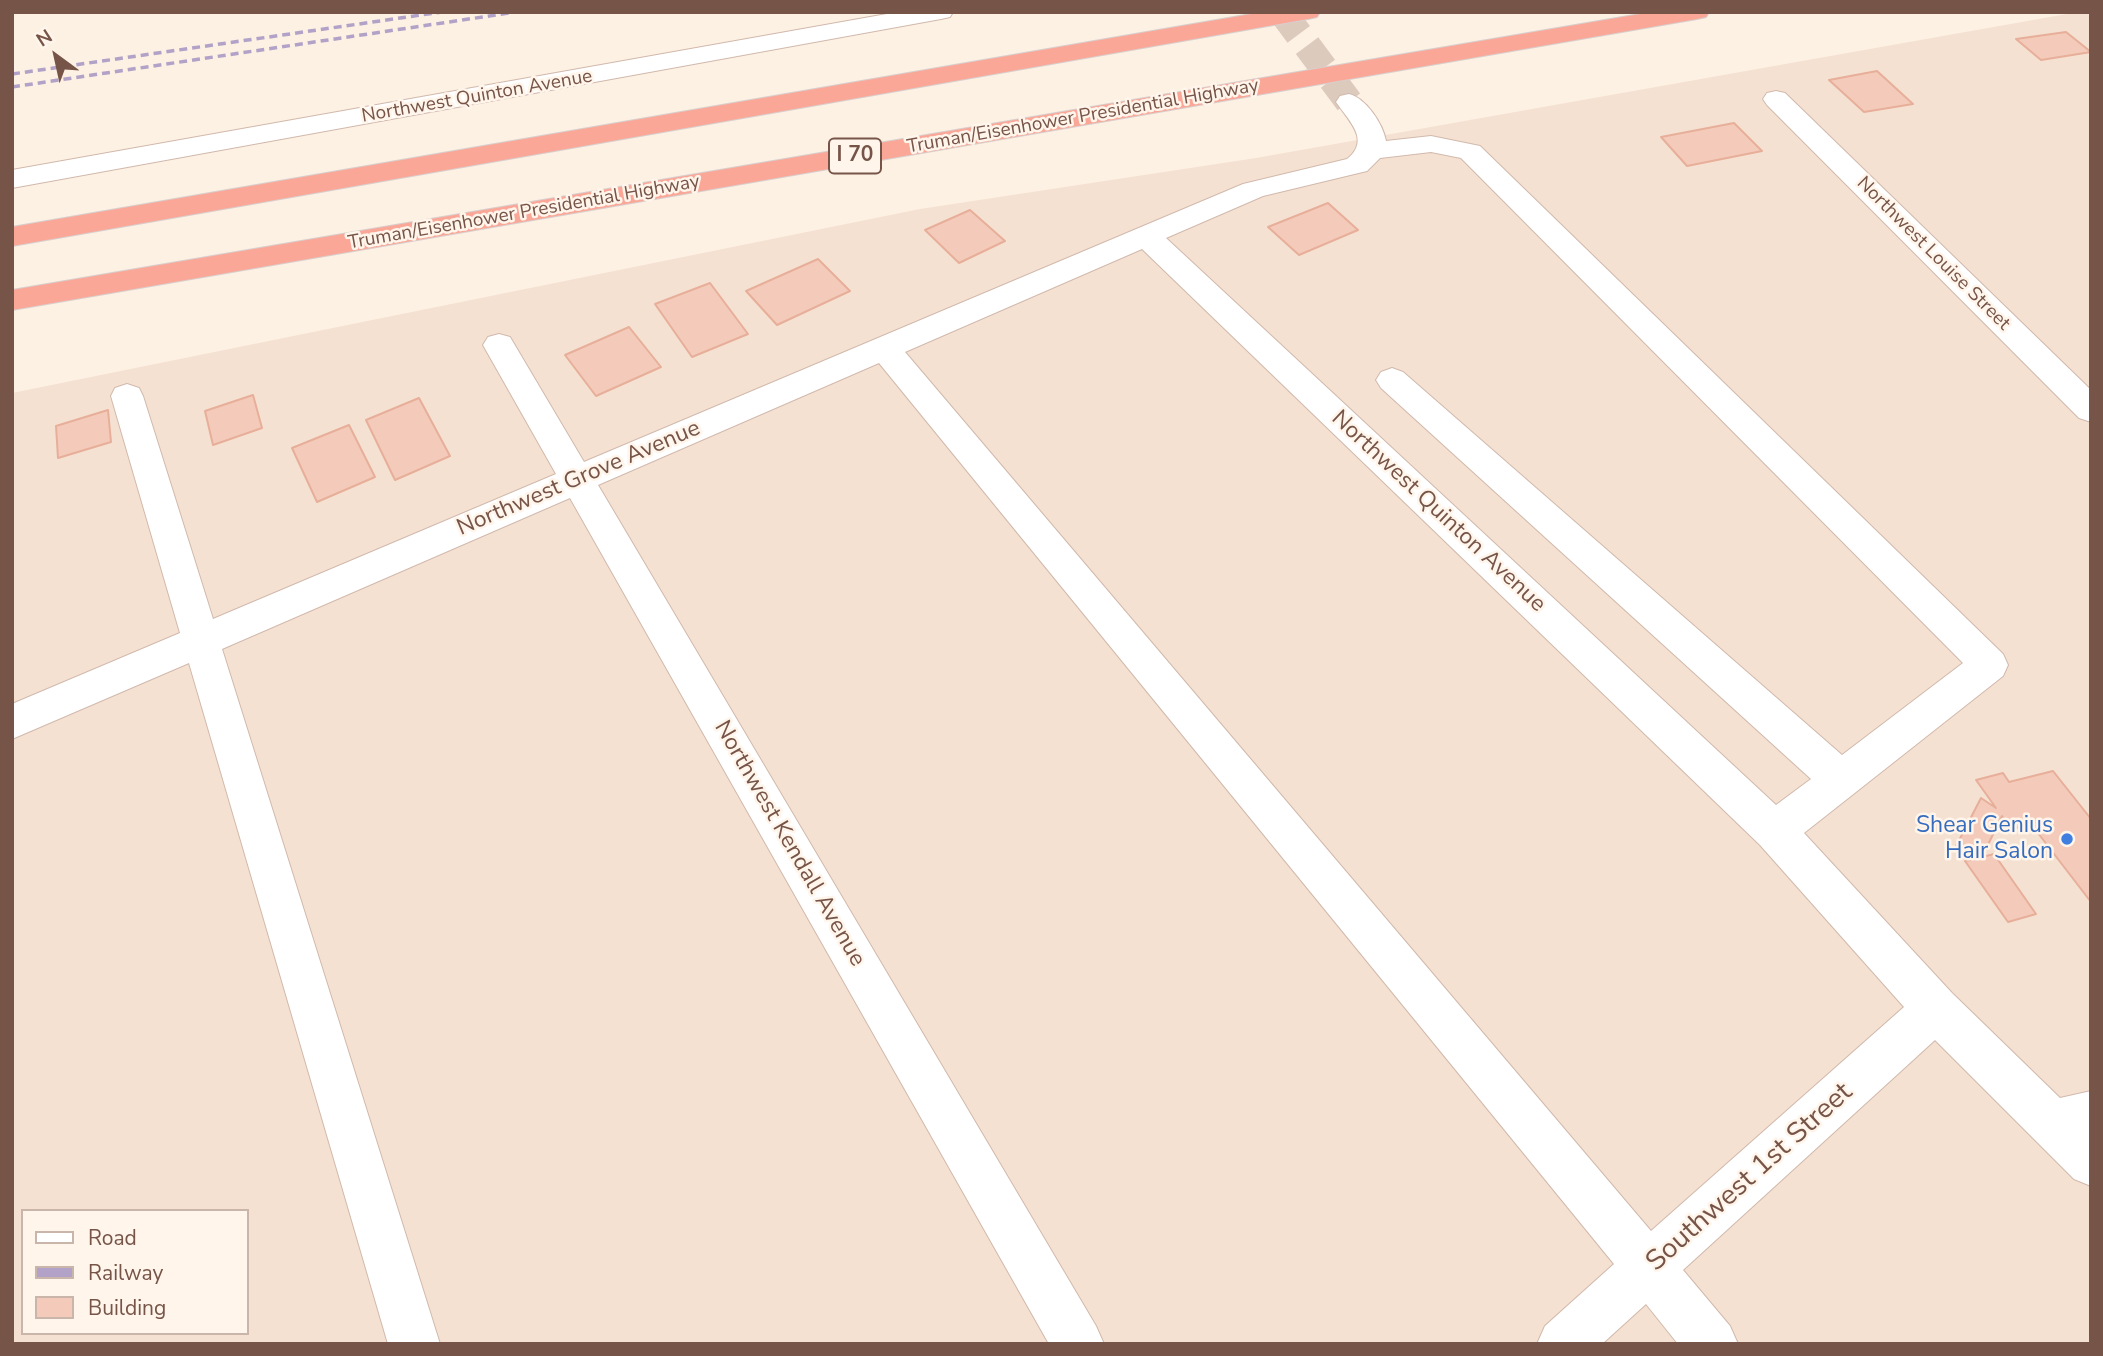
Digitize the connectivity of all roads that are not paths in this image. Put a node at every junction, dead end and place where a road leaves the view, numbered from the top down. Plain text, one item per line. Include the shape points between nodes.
1 (941, 12) edge
2 (1308, 12) edge
3 (1698, 12) edge
4 (1776, 99) dead end
5 (1349, 102) tunnel mouth
6 (1370, 151) junction
7 (12, 179) edge
8 (1145, 235) junction
9 (12, 237) edge
10 (12, 300) edge
11 (499, 345) dead end
12 (883, 347) junction
13 (1392, 380) dead end
14 (127, 396) dead end
15 (2091, 410) edge
16 (578, 480) junction
17 (199, 642) junction
18 (12, 722) edge
19 (1842, 781) junction
20 (1776, 831) junction
21 (1936, 1009) junction
22 (2071, 1119) edge
23 (2091, 1162) edge
24 (1650, 1268) junction
25 (414, 1344) edge
26 (1078, 1344) edge
27 (1563, 1344) edge
28 (1712, 1344) edge

1 - 7 street, Northwest Quinton Avenue
2 - 9 highway
3 - 10 highway, Truman/Eisenhower Presidential Highway / I 70
4 - 15 street, Northwest Louise Street
5 - 6 street via 1371,131
6 - 8 street via 1357,165 1275,183
6 - 19 street via 1431,144 1470,152 1989,665
8 - 12 street, Northwest Grove Avenue
8 - 20 street, Northwest Quinton Avenue
11 - 16 street, Northwest Kendall Avenue
12 - 16 street, Northwest Grove Avenue
12 - 24 street
13 - 19 street
14 - 17 street
16 - 17 street, Northwest Grove Avenue
16 - 26 street, Northwest Kendall Avenue
17 - 18 street, Northwest Grove Avenue
17 - 25 street
19 - 20 street
20 - 21 street, Northwest Quinton Avenue
21 - 22 street, Northwest Quinton Avenue
21 - 24 street, Southwest 1st Street
22 - 23 street, Northwest Quinton Avenue
24 - 27 street, Southwest 1st Street
24 - 28 street

